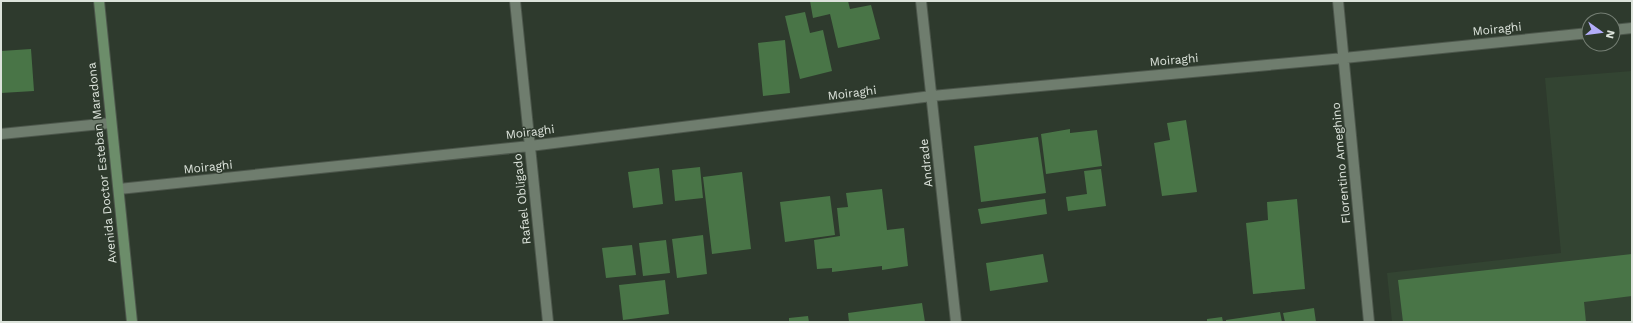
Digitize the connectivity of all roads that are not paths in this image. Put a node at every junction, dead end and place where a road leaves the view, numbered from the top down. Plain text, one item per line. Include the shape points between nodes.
1 (99, 1) edge
2 (515, 1) edge
3 (921, 1) edge
4 (1338, 1) edge
5 (1632, 28) edge
6 (1621, 29) edge
7 (1581, 34) edge
8 (1344, 58) junction
9 (932, 96) junction
10 (111, 123) junction
11 (1, 134) edge
12 (530, 146) junction
13 (118, 190) junction
14 (132, 322) edge
15 (548, 322) edge
16 (956, 322) edge
17 (1368, 322) edge

1 - 10 main road, Avenida Doctor Esteban Maradona
2 - 12 street, Rafael Obligado
3 - 9 street, Andrade
4 - 8 street, Florentino Ameghino
5 - 6 street
7 - 8 street, Moiraghi
8 - 9 street, Moiraghi
8 - 17 street, Florentino Ameghino
9 - 12 street, Moiraghi
9 - 16 street, Andrade
10 - 11 street
10 - 13 main road, Avenida Doctor Esteban Maradona
12 - 13 street, Moiraghi
12 - 15 street, Rafael Obligado
13 - 14 main road, Avenida Doctor Esteban Maradona

